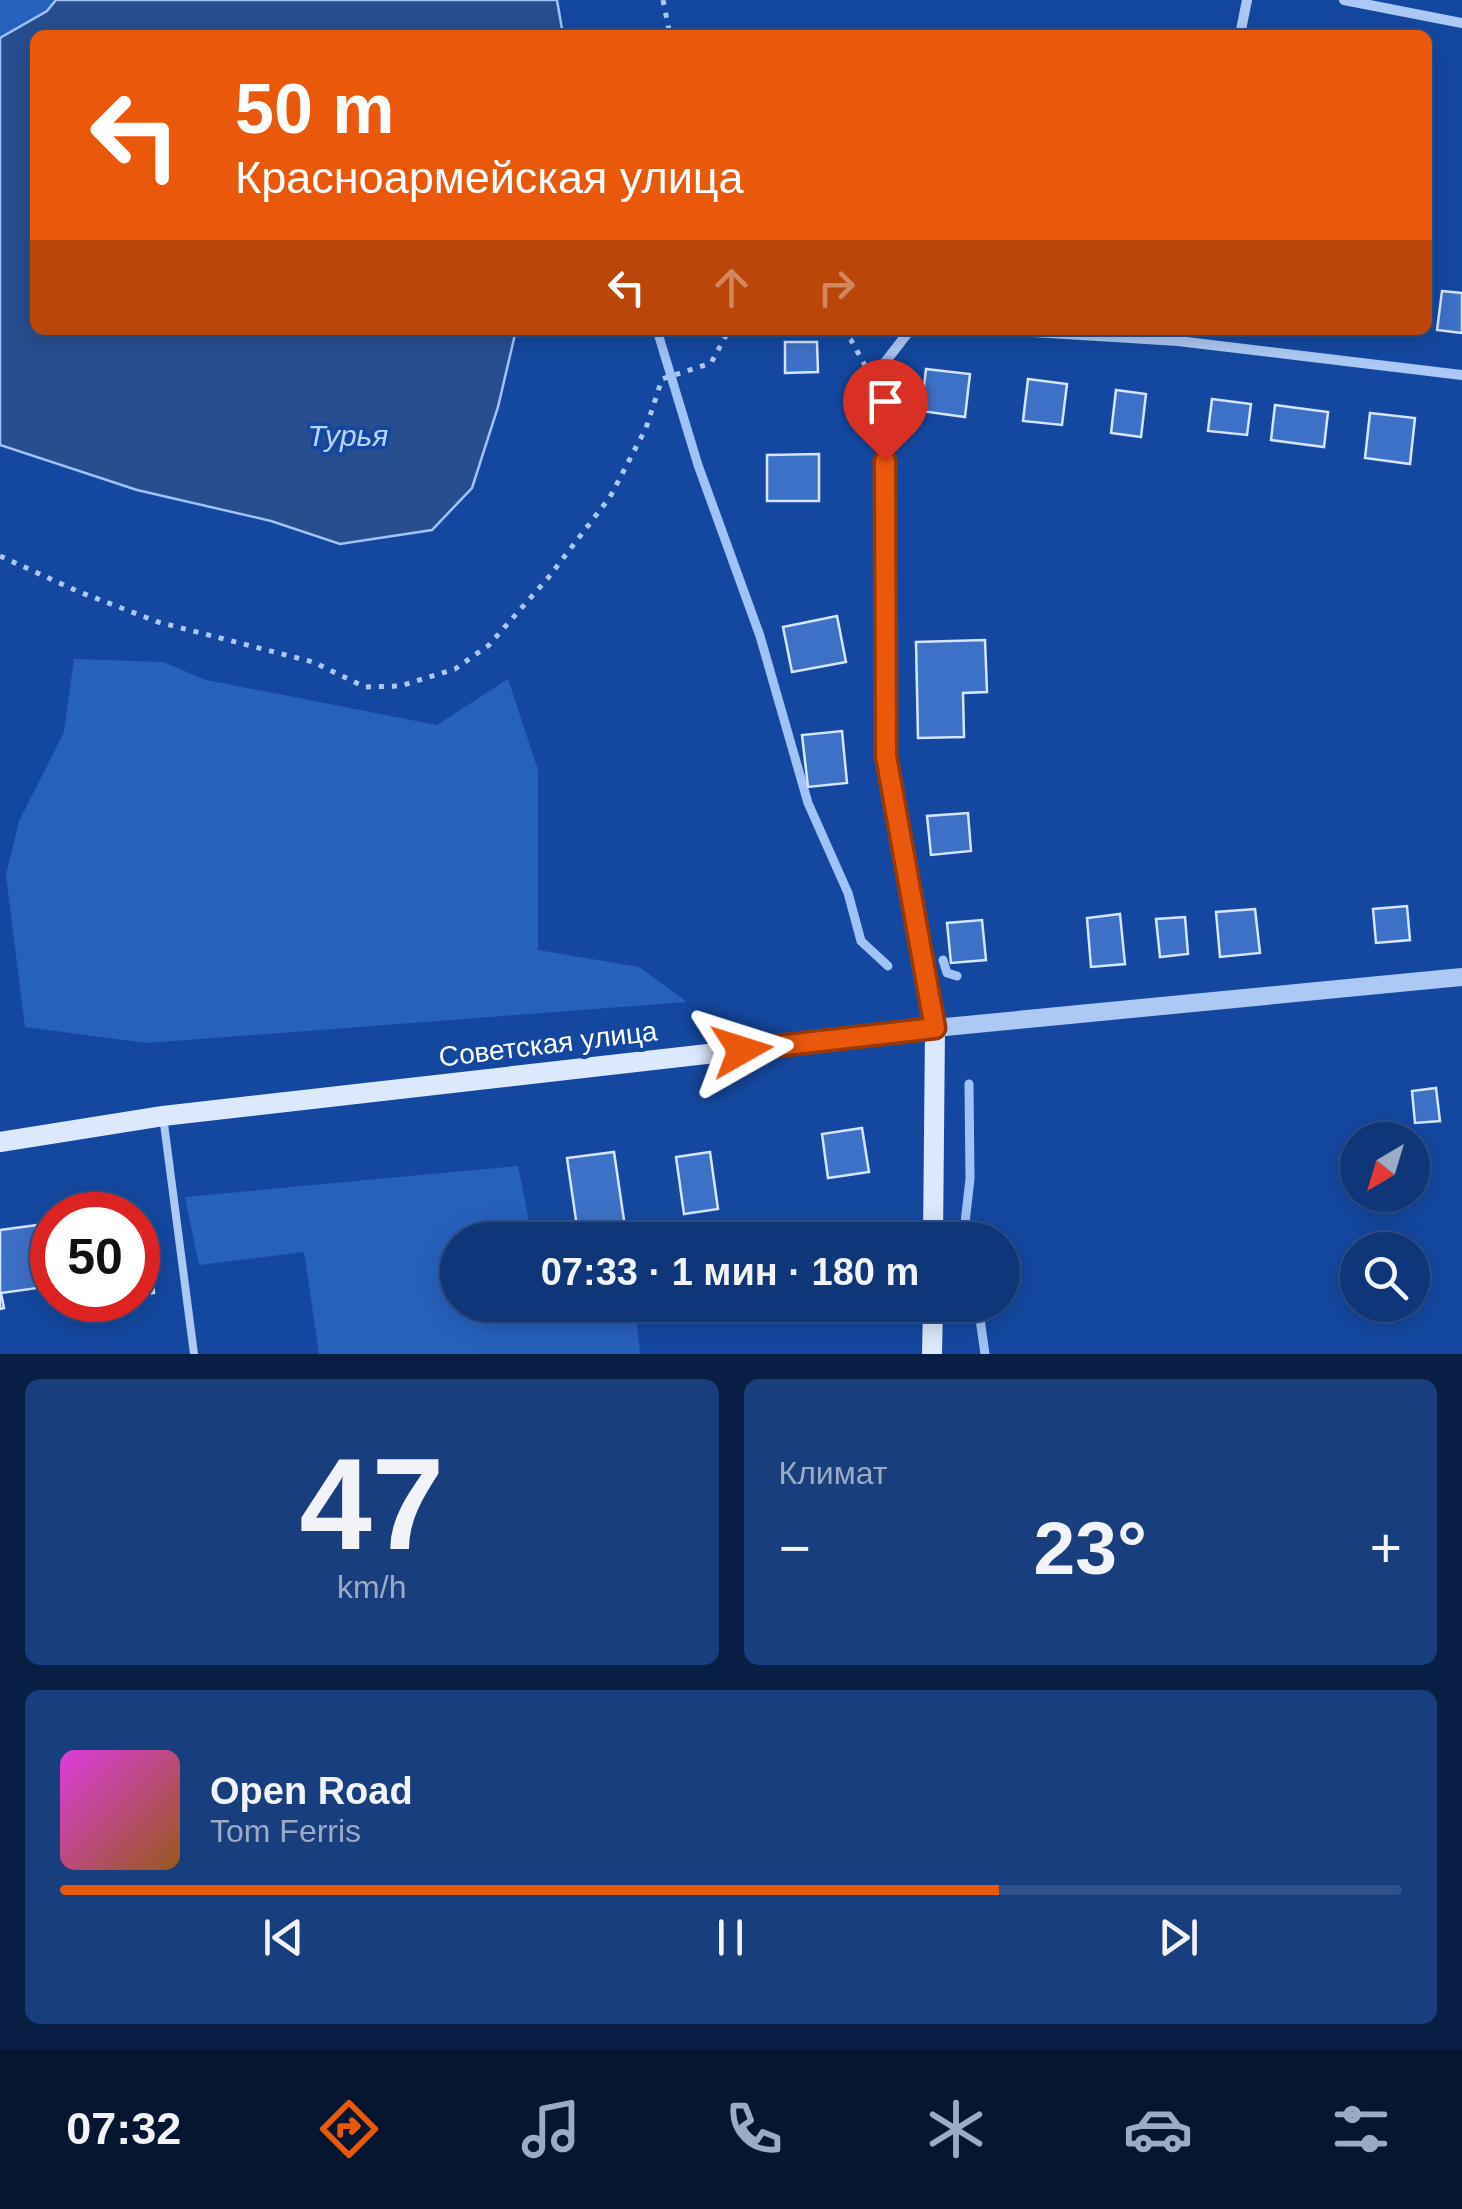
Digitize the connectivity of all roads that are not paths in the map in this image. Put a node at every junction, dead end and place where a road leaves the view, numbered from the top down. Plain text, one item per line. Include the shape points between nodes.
1 (1247, 0) edge
2 (1344, 0) edge
3 (1462, 23) edge
4 (1241, 30) edge
5 (906, 335) edge
6 (1180, 335) edge
7 (1462, 375) edge
8 (1462, 977) edge
9 (935, 1028) junction
10 (163, 1116) junction
11 (0, 1142) edge
12 (934, 1222) edge
13 (933, 1322) edge
14 (194, 1354) edge
15 (932, 1354) edge

1 - 4 street
2 - 3 street
5 - 9 street via 886,361 886,756
6 - 7 street
8 - 9 street, Советская улица
9 - 10 main road, Советская улица
9 - 12 main road
10 - 11 main road, Советская улица
10 - 14 lane
13 - 15 main road

